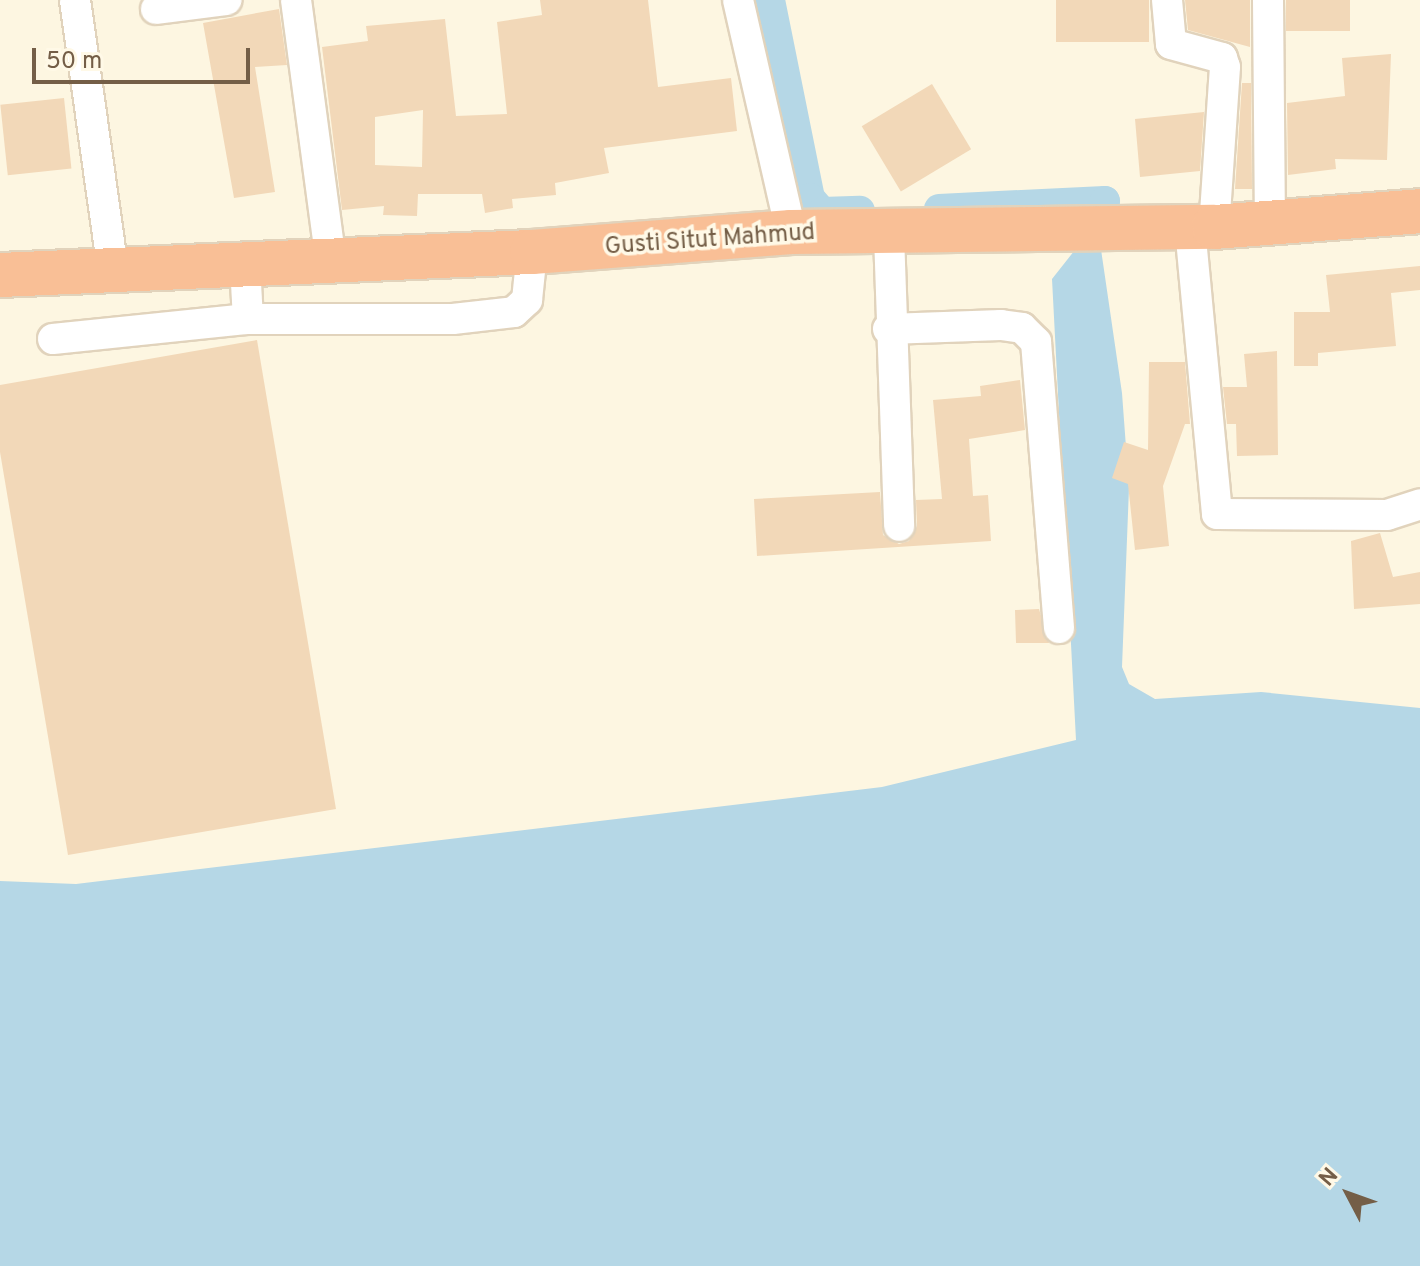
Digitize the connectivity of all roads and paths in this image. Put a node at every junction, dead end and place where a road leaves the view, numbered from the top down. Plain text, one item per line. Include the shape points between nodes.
1 (75, 0) edge
2 (226, 0) edge
3 (296, 0) edge
4 (738, 0) edge
5 (1167, 0) edge
6 (1268, 0) edge
7 (156, 9) dead end
8 (1420, 211) edge
9 (1270, 222) junction
10 (1186, 228) junction
11 (791, 232) junction
12 (889, 235) junction
13 (532, 252) junction
14 (331, 262) junction
15 (245, 265) junction
16 (113, 269) junction
17 (0, 275) edge
18 (248, 319) junction
19 (888, 329) junction
20 (53, 339) dead end
21 (1420, 504) edge
22 (899, 526) dead end
23 (1059, 628) dead end

1 - 16 street
2 - 7 street
3 - 14 street
4 - 11 street
5 - 10 street via 1171,44 1222,58 1225,67
6 - 9 street
8 - 9 highway, Gusti Situt Mahmud
9 - 10 highway, Gusti Situt Mahmud
10 - 12 highway, Gusti Situt Mahmud
10 - 21 street via 1217,514 1387,515
11 - 12 highway, Gusti Situt Mahmud
11 - 13 highway, Gusti Situt Mahmud
12 - 19 street
13 - 14 highway, Gusti Situt Mahmud
13 - 18 street via 527,300 514,312 453,319
14 - 15 highway, Gusti Situt Mahmud
15 - 16 highway, Gusti Situt Mahmud
15 - 18 street
16 - 17 highway, Gusti Situt Mahmud
18 - 20 street
19 - 22 street
19 - 23 street via 1001,325 1022,328 1036,342

